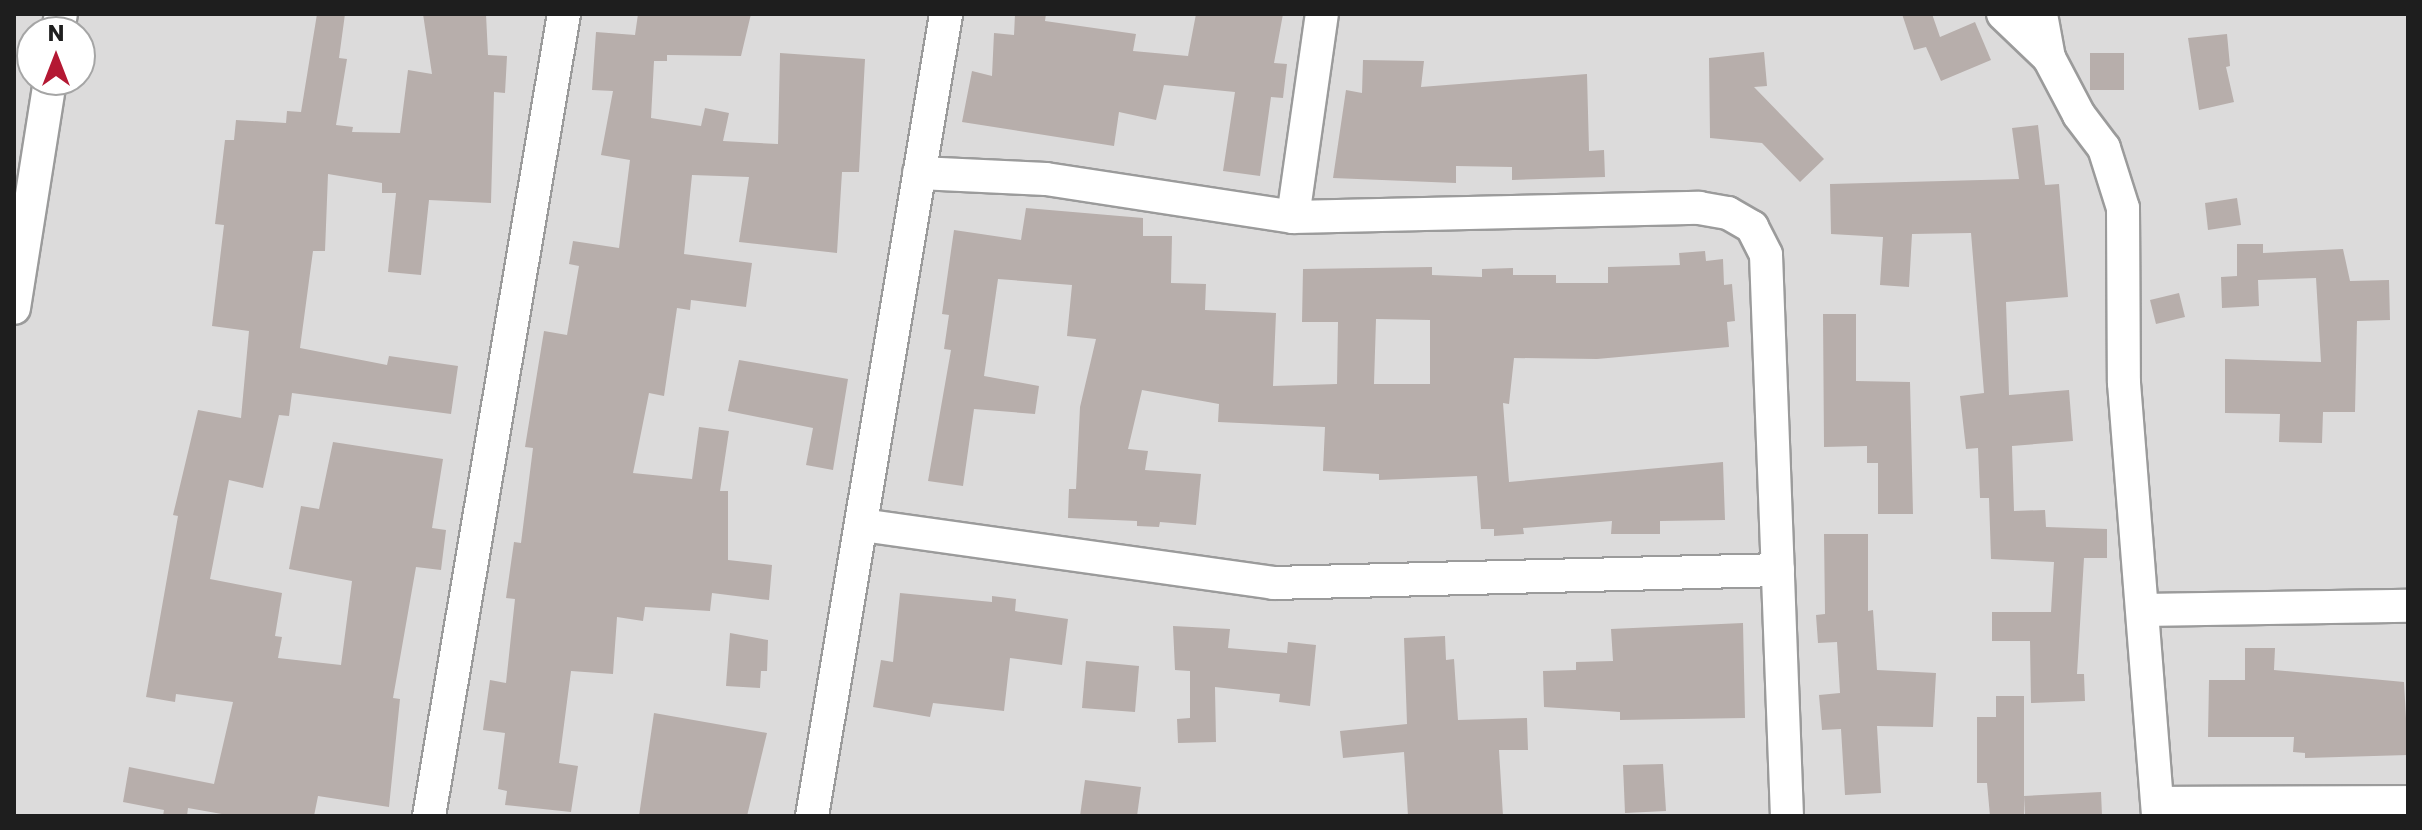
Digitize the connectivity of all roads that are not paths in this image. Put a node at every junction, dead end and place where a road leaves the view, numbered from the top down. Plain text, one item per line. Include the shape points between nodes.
1 (564, 14) edge
2 (946, 14) edge
3 (1322, 14) edge
4 (2003, 14) edge
5 (2041, 14) edge
6 (2049, 58) junction
7 (47, 96) edge
8 (919, 173) junction
9 (1293, 217) junction
10 (14, 308) edge
11 (862, 525) junction
12 (1778, 570) junction
13 (2408, 606) edge
14 (2143, 610) junction
15 (2408, 802) edge
16 (2158, 810) edge
17 (429, 816) edge
18 (812, 816) edge
19 (1787, 816) edge

1 - 17 street
2 - 8 street
3 - 9 street
4 - 6 street
5 - 6 street
6 - 14 street via 2079,115 2104,148 2123,208 2124,383
7 - 10 street
8 - 9 street via 1046,179
8 - 11 street
9 - 12 street via 1699,208 1728,213 1752,227 1766,255
11 - 12 street via 1273,583
11 - 18 street
12 - 19 street
13 - 14 street
14 - 16 street
15 - 16 street

